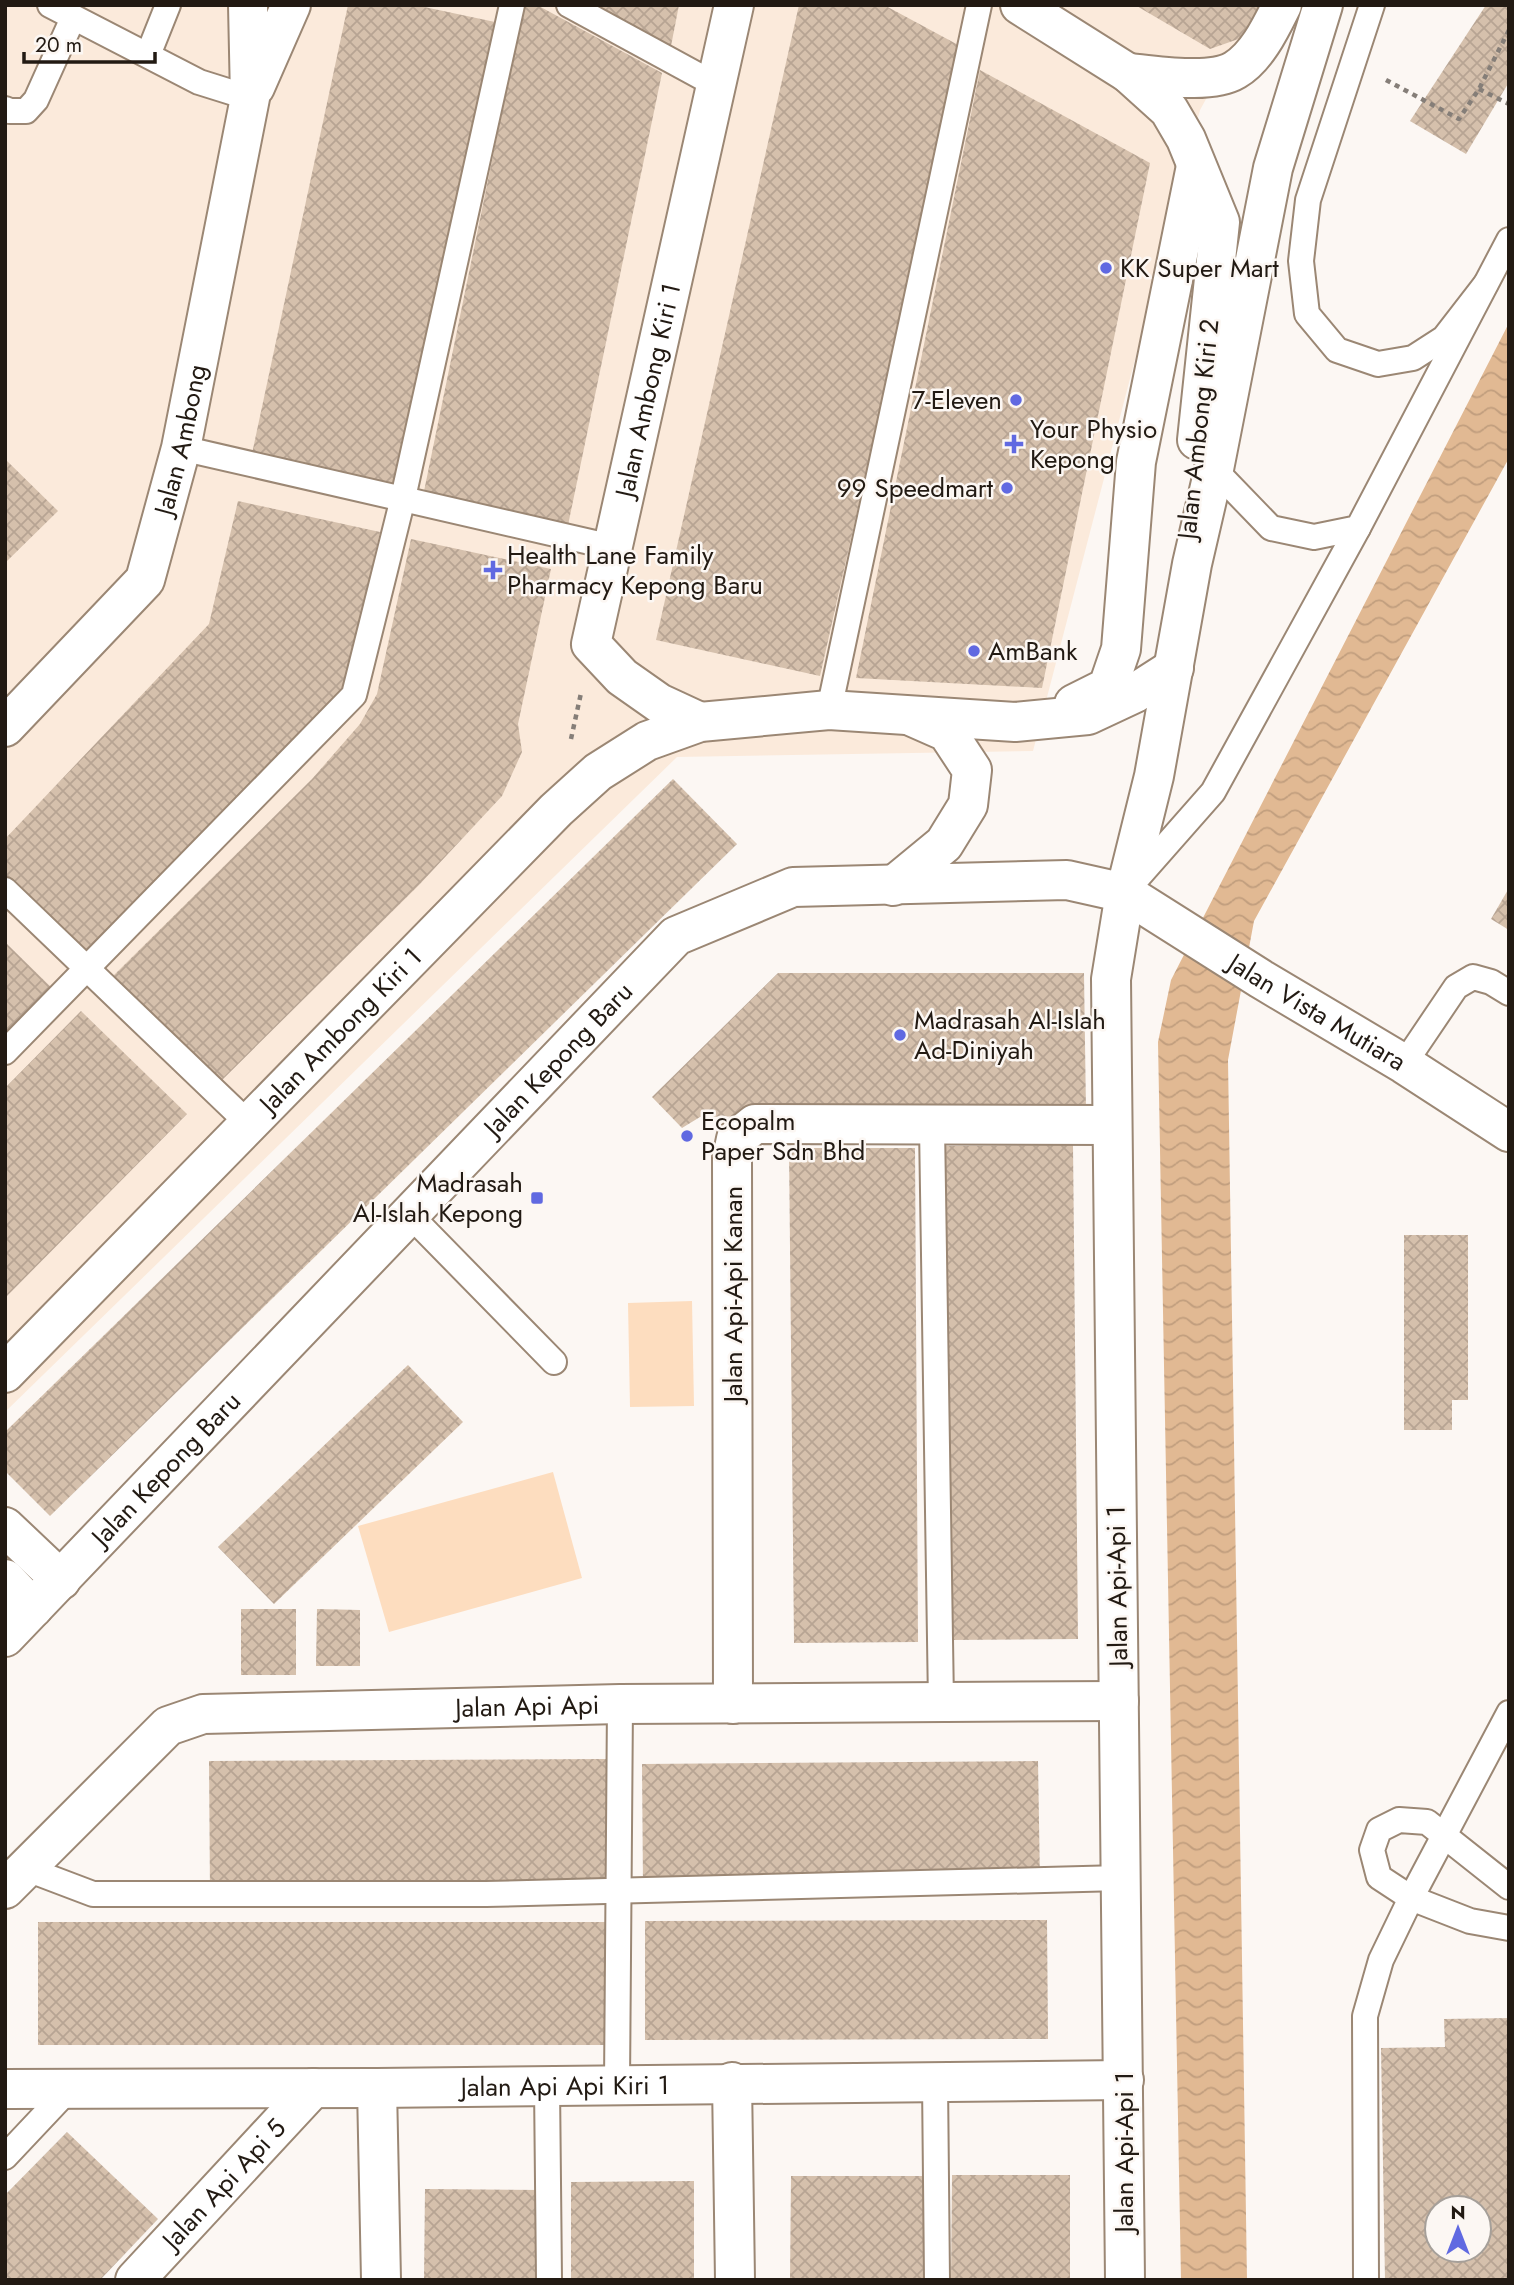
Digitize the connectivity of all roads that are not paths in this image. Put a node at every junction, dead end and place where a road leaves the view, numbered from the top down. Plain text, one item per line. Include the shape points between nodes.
1 (50, 5) edge
2 (168, 5) edge
3 (248, 5) edge
4 (291, 5) edge
5 (512, 5) edge
6 (569, 5) edge
7 (734, 5) edge
8 (979, 5) edge
9 (1020, 5) edge
10 (1282, 5) edge
11 (1372, 5) edge
12 (1323, 9) edge
13 (73, 18) junction
14 (148, 55) junction
15 (1128, 73) junction
16 (716, 85) junction
17 (250, 98) junction
18 (5, 109) edge
19 (1196, 166) junction
20 (1509, 240) edge
21 (1485, 285) junction
22 (181, 448) junction
23 (1214, 469) junction
24 (402, 498) junction
25 (1358, 528) junction
26 (612, 547) junction
27 (1174, 668) junction
28 (829, 710) junction
29 (904, 713) junction
30 (700, 722) junction
31 (1015, 722) junction
32 (5, 727) edge
33 (893, 886) junction
34 (5, 890) edge
35 (1125, 892) junction
36 (87, 969) junction
37 (1509, 993) edge
38 (5, 1052) edge
39 (1404, 1064) junction
40 (249, 1124) junction
41 (1111, 1125) junction
42 (932, 1126) junction
43 (1509, 1132) edge
44 (410, 1215) junction
45 (554, 1362) dead end
46 (5, 1373) edge
47 (5, 1527) edge
48 (5, 1579) edge
49 (61, 1580) junction
50 (33, 1608) junction
51 (5, 1637) edge
52 (1119, 1701) junction
53 (941, 1703) junction
54 (620, 1704) junction
55 (733, 1704) junction
56 (1509, 1713) edge
57 (1444, 1835) junction
58 (1121, 1878) junction
59 (16, 1879) edge
60 (1509, 1887) edge
61 (620, 1890) junction
62 (1411, 1898) junction
63 (1509, 1928) edge
64 (1124, 2080) junction
65 (935, 2081) junction
66 (733, 2082) junction
67 (617, 2084) junction
68 (547, 2085) junction
69 (70, 2088) junction
70 (313, 2088) junction
71 (377, 2088) junction
72 (5, 2089) edge
73 (5, 2157) edge
74 (135, 2280) edge
75 (381, 2280) edge
76 (550, 2280) edge
77 (735, 2280) edge
78 (937, 2280) edge
79 (1125, 2280) edge
80 (1366, 2280) edge

1 - 13 lane
2 - 14 lane
3 - 17 street, Jalan Ambong
4 - 17 street, Jalan Ambong
5 - 24 lane
6 - 16 lane
7 - 16 street, Jalan Ambong Kiri 1
8 - 28 lane
9 - 15 street, Jalan Ambong Kiri 2
10 - 15 street via 1263,43 1235,70 1212,77
11 - 21 lane via 1308,201 1301,261 1307,314 1337,350 1378,363 1413,358 1444,338
12 - 23 street, Jalan Ambong Kiri 2 via 1273,168
13 - 14 lane
13 - 18 lane via 36,100 26,111
14 - 17 lane via 199,82
15 - 19 street, Jalan Ambong Kiri 2 via 1169,110
16 - 26 street, Jalan Ambong Kiri 1
17 - 22 street, Jalan Ambong
19 - 27 street, Jalan Ambong Kiri 2 via 1220,222
19 - 31 street via 1136,462 1121,649 1108,687 1078,703
20 - 21 lane
21 - 25 lane
22 - 24 lane
22 - 32 street, Jalan Ambong via 145,580
23 - 25 lane via 1272,528 1314,537
23 - 27 street, Jalan Ambong Kiri 2
24 - 26 lane
24 - 36 lane via 354,695
25 - 35 lane via 1213,792
26 - 30 street, Jalan Ambong Kiri 1 via 591,644 622,677 659,703
27 - 31 street, Jalan Ambong Kiri 1 via 1088,715
27 - 35 street, Jalan Ambong Kiri 2 via 1154,776
28 - 29 street, Jalan Ambong Kiri 1
28 - 30 street, Jalan Ambong Kiri 1
29 - 31 street, Jalan Ambong Kiri 1
29 - 33 street via 947,732 972,770 968,805 944,844
30 - 40 street, Jalan Ambong Kiri 1 via 646,741 598,772
33 - 35 street, Jalan Kepong Baru via 1067,880
33 - 44 street, Jalan Kepong Baru via 793,887 676,936
34 - 36 lane
35 - 39 street, Jalan Vista Mutiara
35 - 41 street, Jalan Api-Api 1 via 1111,979
36 - 38 lane
36 - 40 lane
37 - 39 lane via 1472,977 1456,987
39 - 43 street, Jalan Vista Mutiara
40 - 46 street, Jalan Ambong Kiri 1
41 - 42 street, Jalan Api-Api Kanan
41 - 52 street, Jalan Api-Api 1
42 - 53 lane
42 - 55 street, Jalan Api-Api Kanan via 755,1124 736,1139
44 - 45 lane
44 - 49 street, Jalan Kepong Baru
47 - 49 street
48 - 50 street
49 - 50 street, Jalan Kepong Baru
50 - 51 street, Jalan Kepong Baru
52 - 53 street, Jalan Api Api
52 - 58 street, Jalan Api-Api 1
53 - 55 street, Jalan Api Api
54 - 55 street, Jalan Api Api
54 - 59 street, Jalan Api Api via 203,1714 168,1726
54 - 61 lane
56 - 57 lane
57 - 60 lane
57 - 62 lane
57 - 62 lane via 1427,1822 1399,1820 1379,1830 1372,1850 1379,1877
58 - 61 lane
58 - 64 street, Jalan Api-Api 1
59 - 61 lane via 93,1894
61 - 67 lane
62 - 63 lane via 1470,1921
62 - 80 lane via 1381,1960 1366,2016
64 - 65 street, Jalan Api Api Kiri 1
64 - 79 street, Jalan Api-Api 1
65 - 66 street, Jalan Api Api Kiri 1
65 - 78 lane
66 - 67 street, Jalan Api Api Kiri 1
66 - 77 street
67 - 68 street, Jalan Api Api Kiri 1
68 - 71 street, Jalan Api Api Kiri 1
68 - 76 lane
69 - 70 street, Jalan Api Api Kiri 1
69 - 72 street, Jalan Api Api Kiri 1
69 - 73 lane
70 - 71 street, Jalan Api Api Kiri 1
70 - 74 street, Jalan Api Api 5
71 - 75 street

